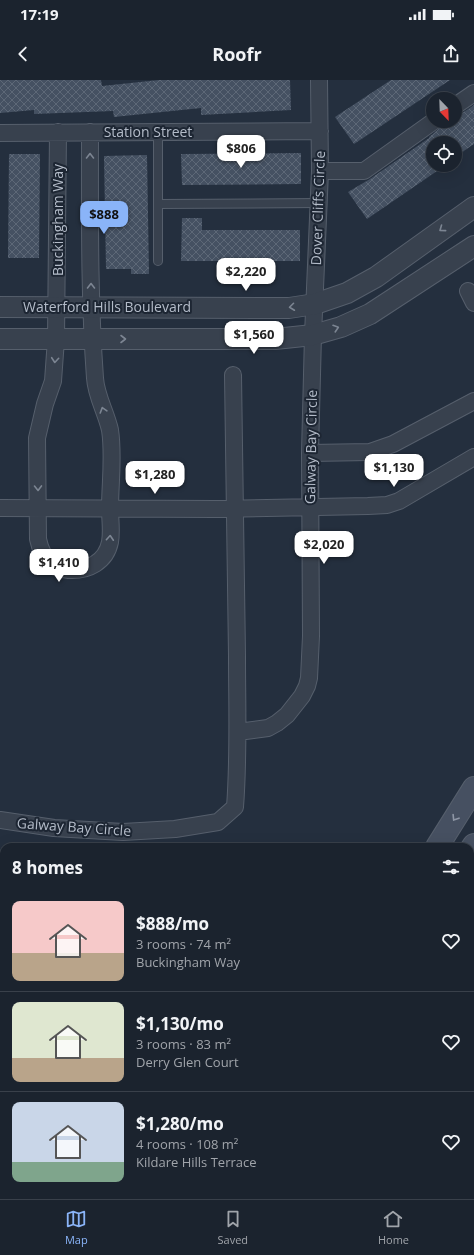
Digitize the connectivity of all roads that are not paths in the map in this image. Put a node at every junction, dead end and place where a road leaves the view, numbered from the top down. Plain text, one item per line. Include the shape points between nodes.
1 (319, 80) edge
2 (474, 93) edge
3 (462, 101) edge
4 (426, 127) edge
5 (320, 131) junction
6 (0, 132) edge
7 (58, 132) junction
8 (90, 132) junction
9 (158, 132) junction
10 (320, 171) junction
11 (319, 203) junction
12 (158, 204) junction
13 (474, 207) edge
14 (474, 246) edge
15 (158, 261) dead end
16 (315, 304) junction
17 (91, 306) junction
18 (0, 307) edge
19 (57, 307) junction
20 (313, 335) junction
21 (0, 339) edge
22 (56, 339) junction
23 (92, 339) junction
24 (233, 375) dead end
25 (474, 401) edge
26 (310, 453) junction
27 (474, 456) edge
28 (310, 507) junction
29 (0, 508) edge
30 (38, 508) junction
31 (110, 508) junction
32 (235, 508) junction
33 (238, 732) junction
34 (474, 788) edge
35 (0, 820) edge
36 (440, 843) edge

1 - 5 street, Dover Cliffs Circle
2 - 3 street
4 - 10 street via 364,171
5 - 9 street, Station Street
5 - 10 street, Dover Cliffs Circle
6 - 7 street, Station Street
7 - 8 street, Station Street
7 - 19 street, Buckingham Way
8 - 9 street, Station Street
17 -> 8 street
9 - 12 lane
10 - 11 street, Dover Cliffs Circle
11 - 12 lane
11 - 16 street, Dover Cliffs Circle
12 - 15 lane
13 -> 16 street, Waterford Hills Boulevard via 376,277 347,293
20 -> 14 street via 341,327 370,314
16 -> 17 street, Waterford Hills Boulevard via 289,308
16 - 20 street, Dover Cliffs Circle
17 - 19 street, Waterford Hills Boulevard
17 - 23 street
18 - 19 street, Waterford Hills Boulevard
19 - 22 street, Buckingham Way
23 -> 20 street via 275,339
20 - 26 street, Galway Bay Circle
21 - 22 street
22 - 23 street
22 -> 30 street, Buckingham Way via 53,381 37,438
31 -> 23 street via 110,430 95,380
24 - 32 street, Galway Bay Circle
25 - 26 street via 393,444 370,452
26 - 28 street, Galway Bay Circle
27 - 28 street via 404,498 387,505
28 - 32 street
28 - 33 street, Galway Bay Circle via 310,668 307,686 287,715 277,723 268,728
29 - 30 street
30 - 31 street
30 -> 31 street via 40,549 45,558 59,569 72,570 93,566 105,555 110,540
31 - 32 street
32 - 33 street, Galway Bay Circle
33 - 35 street, Galway Bay Circle via 235,807 218,822 175,829 123,832 54,828
34 -> 36 main road

